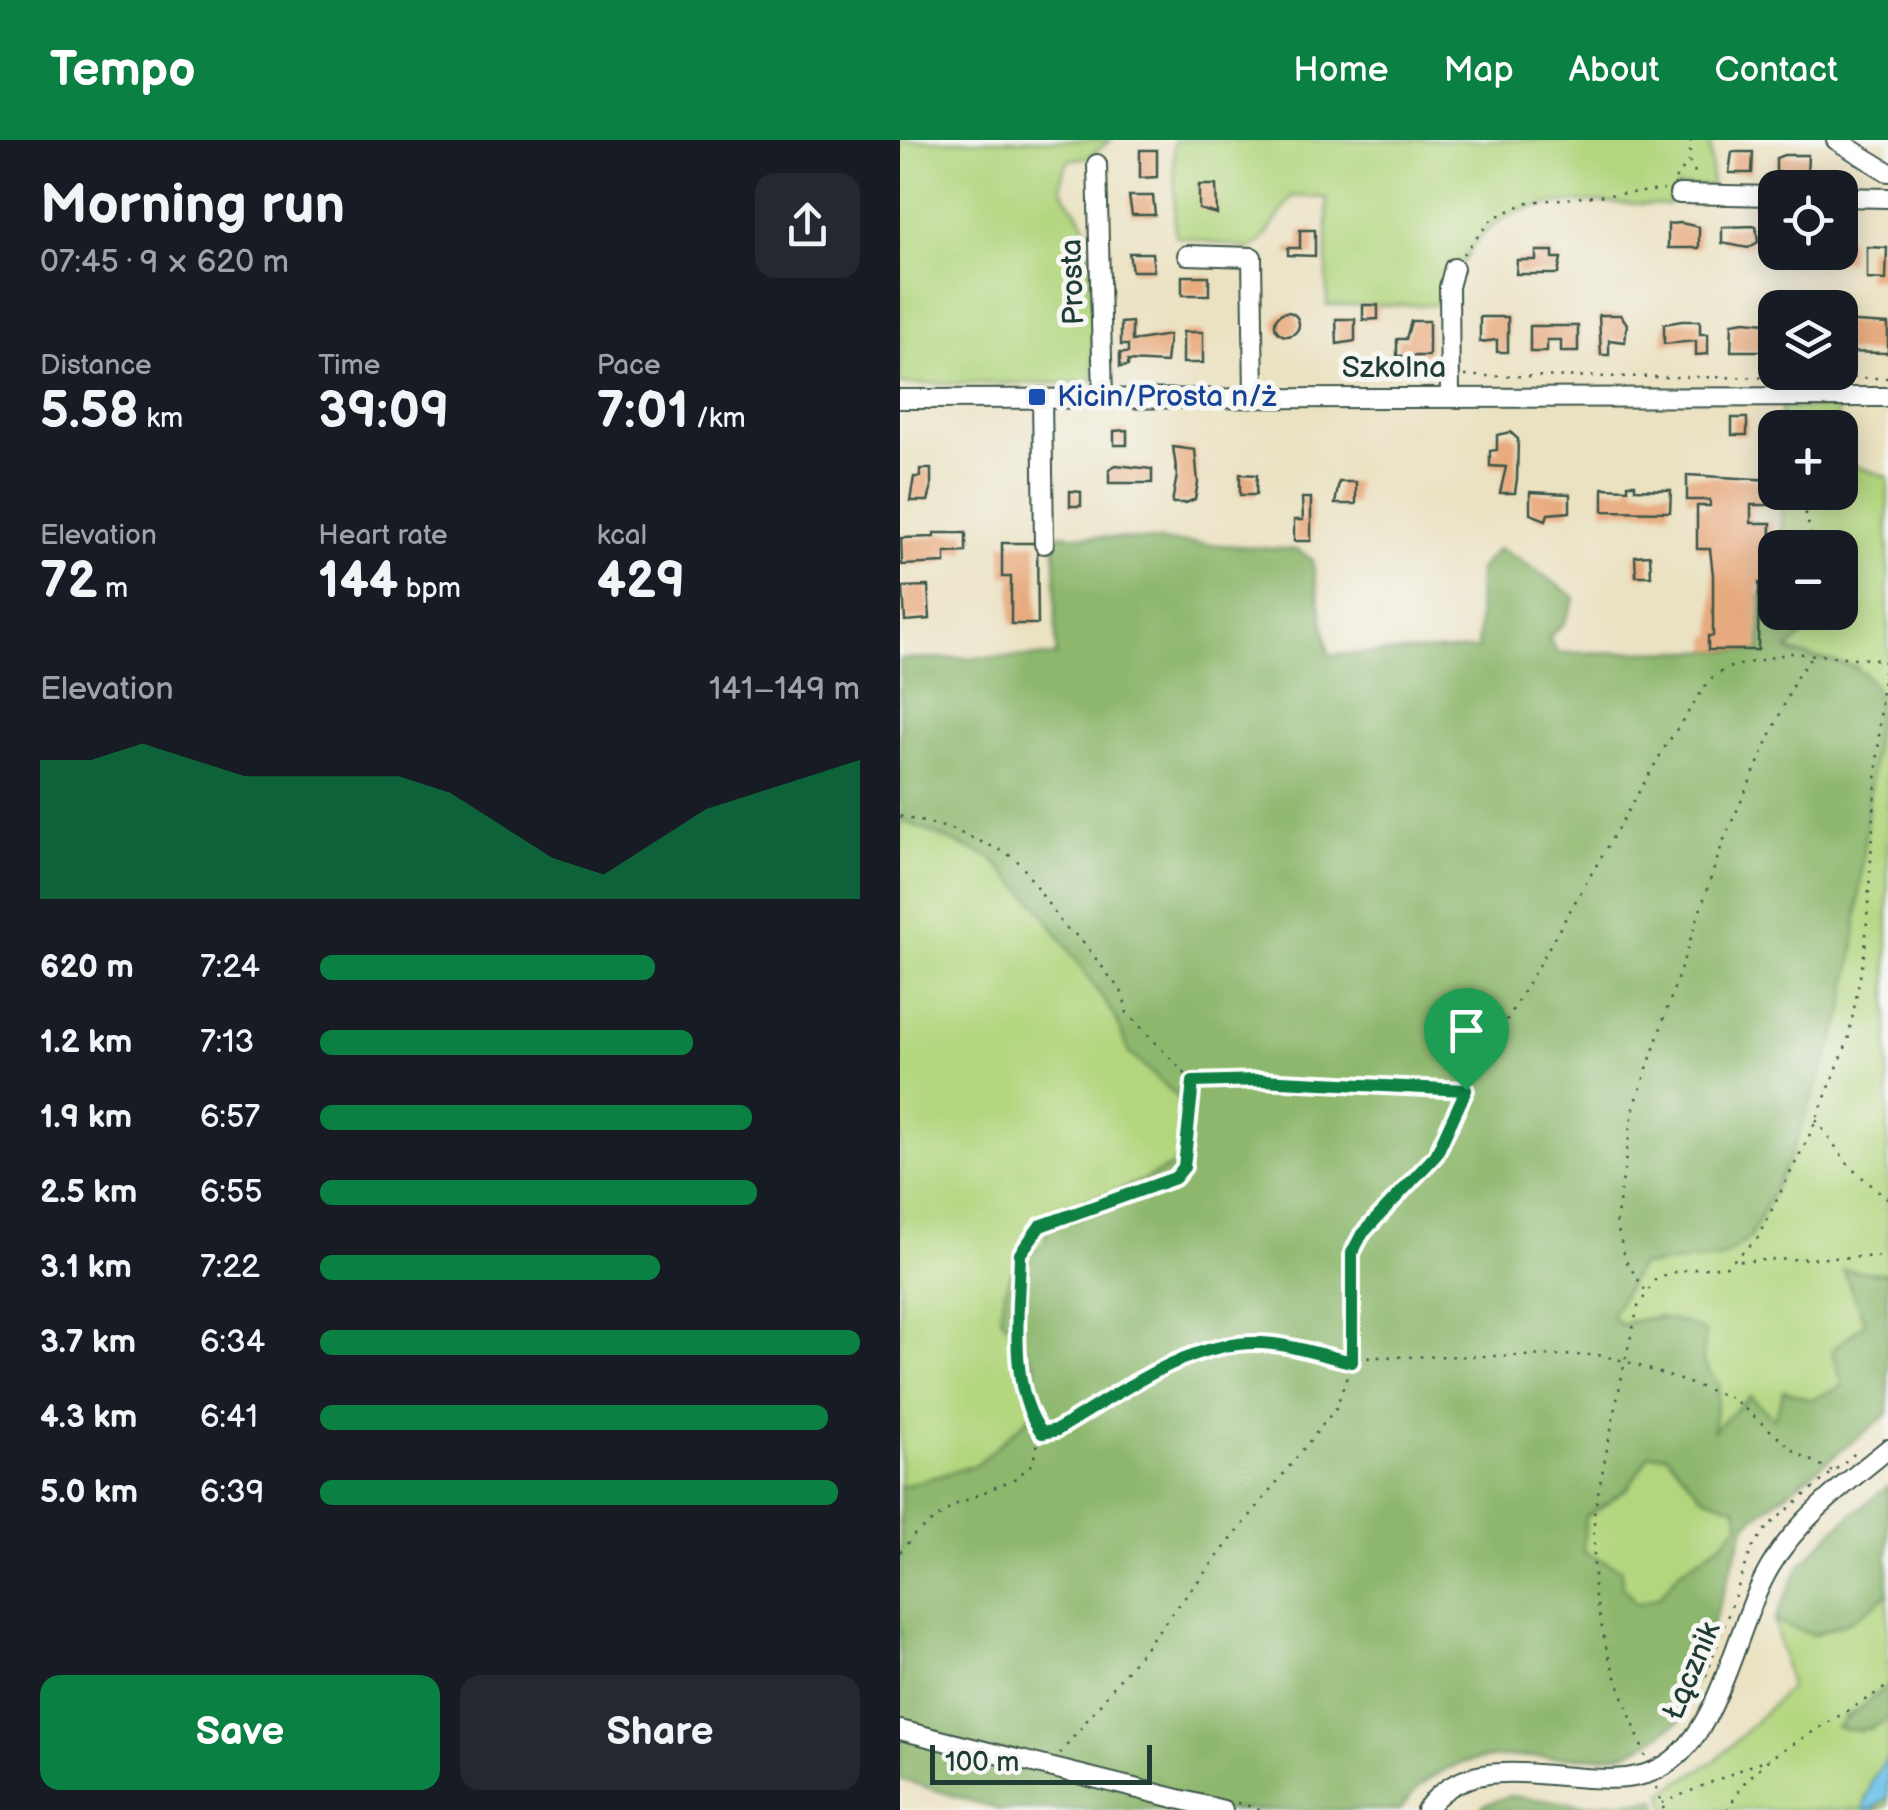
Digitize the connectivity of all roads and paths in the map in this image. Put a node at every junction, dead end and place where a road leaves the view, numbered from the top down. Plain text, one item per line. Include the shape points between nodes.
1 (1691, 140) edge
2 (1836, 140) edge
3 (1689, 161) junction
4 (1097, 164) dead end
5 (1888, 172) edge
6 (1671, 192) junction
7 (1708, 195) junction
8 (1758, 196) edge
9 (1858, 197) edge
10 (1888, 198) edge
11 (1186, 256) dead end
12 (1454, 268) joint
13 (1254, 395) junction
14 (1450, 396) junction
15 (1042, 397) junction
16 (1104, 397) junction
17 (1888, 397) edge
18 (900, 399) edge
19 (1044, 544) dead end
20 (1812, 656) junction
21 (1886, 659) edge
22 (900, 816) edge
23 (1193, 1082) junction
24 (1466, 1090) junction
25 (1816, 1120) junction
26 (1888, 1200) edge
27 (1888, 1256) edge
28 (1738, 1260) junction
29 (1646, 1290) junction
30 (1625, 1361) junction
31 (1352, 1362) junction
32 (1042, 1433) junction
33 (1888, 1449) edge
34 (1860, 1450) dead end
35 (1831, 1470) junction
36 (1850, 1480) junction
37 (900, 1552) edge
38 (1706, 1675) dead end
39 (1888, 1686) edge
40 (900, 1730) edge
41 (1642, 1749) dead end
42 (1656, 1751) dead end
43 (1770, 1758) junction
44 (1637, 1760) dead end
45 (1053, 1769) junction
46 (1658, 1790) dead end
47 (1662, 1803) junction
48 (1223, 1810) edge
49 (1426, 1810) edge
50 (1664, 1810) edge
51 (1726, 1810) edge

1 - 3 path
2 - 5 street
3 - 6 path
3 - 7 path
4 - 16 street, Prosta
6 - 7 street
6 - 12 path via 1528,202 1494,218
7 - 8 street
9 - 10 street
11 - 13 street via 1252,257
12 - 14 street
13 - 14 street, Szkolna
13 - 16 street, Szkolna
14 - 17 street, Szkolna
15 - 16 street, Szkolna
15 - 18 street, Szkolna
15 - 19 street
20 - 21 path
20 - 24 path via 1790,653 1710,679
20 - 29 path via 1723,842 1633,1111 1616,1223 1626,1261
21 - 25 path via 1860,995
22 - 23 path via 951,829 1020,864 1122,994 1127,1013
23 - 24 path
23 - 32 path via 1184,1167 1175,1178 1040,1226 1020,1254 1021,1382
24 - 31 path via 1436,1155 1352,1253
25 - 26 path via 1851,1168
25 - 28 path via 1757,1239
27 - 28 path
28 - 29 path via 1664,1274
29 - 30 path
30 - 31 path via 1598,1355
30 - 35 path via 1732,1398 1797,1453
30 - 41 path via 1594,1512 1594,1592 1608,1656
31 - 32 path via 1264,1343 1225,1344 1178,1361
31 - 45 path via 1336,1408
32 - 37 path via 1032,1464 1016,1478 955,1506
33 - 36 street, Łącznik
34 - 35 path
35 - 36 path
35 - 38 path via 1752,1548
36 - 49 street, Łącznik via 1772,1563 1746,1611 1708,1720 1679,1756 1639,1775 1473,1778
39 - 43 path
40 - 45 street
42 - 44 path
43 - 47 path
43 - 51 path
45 - 48 street
46 - 47 path
47 - 50 path

